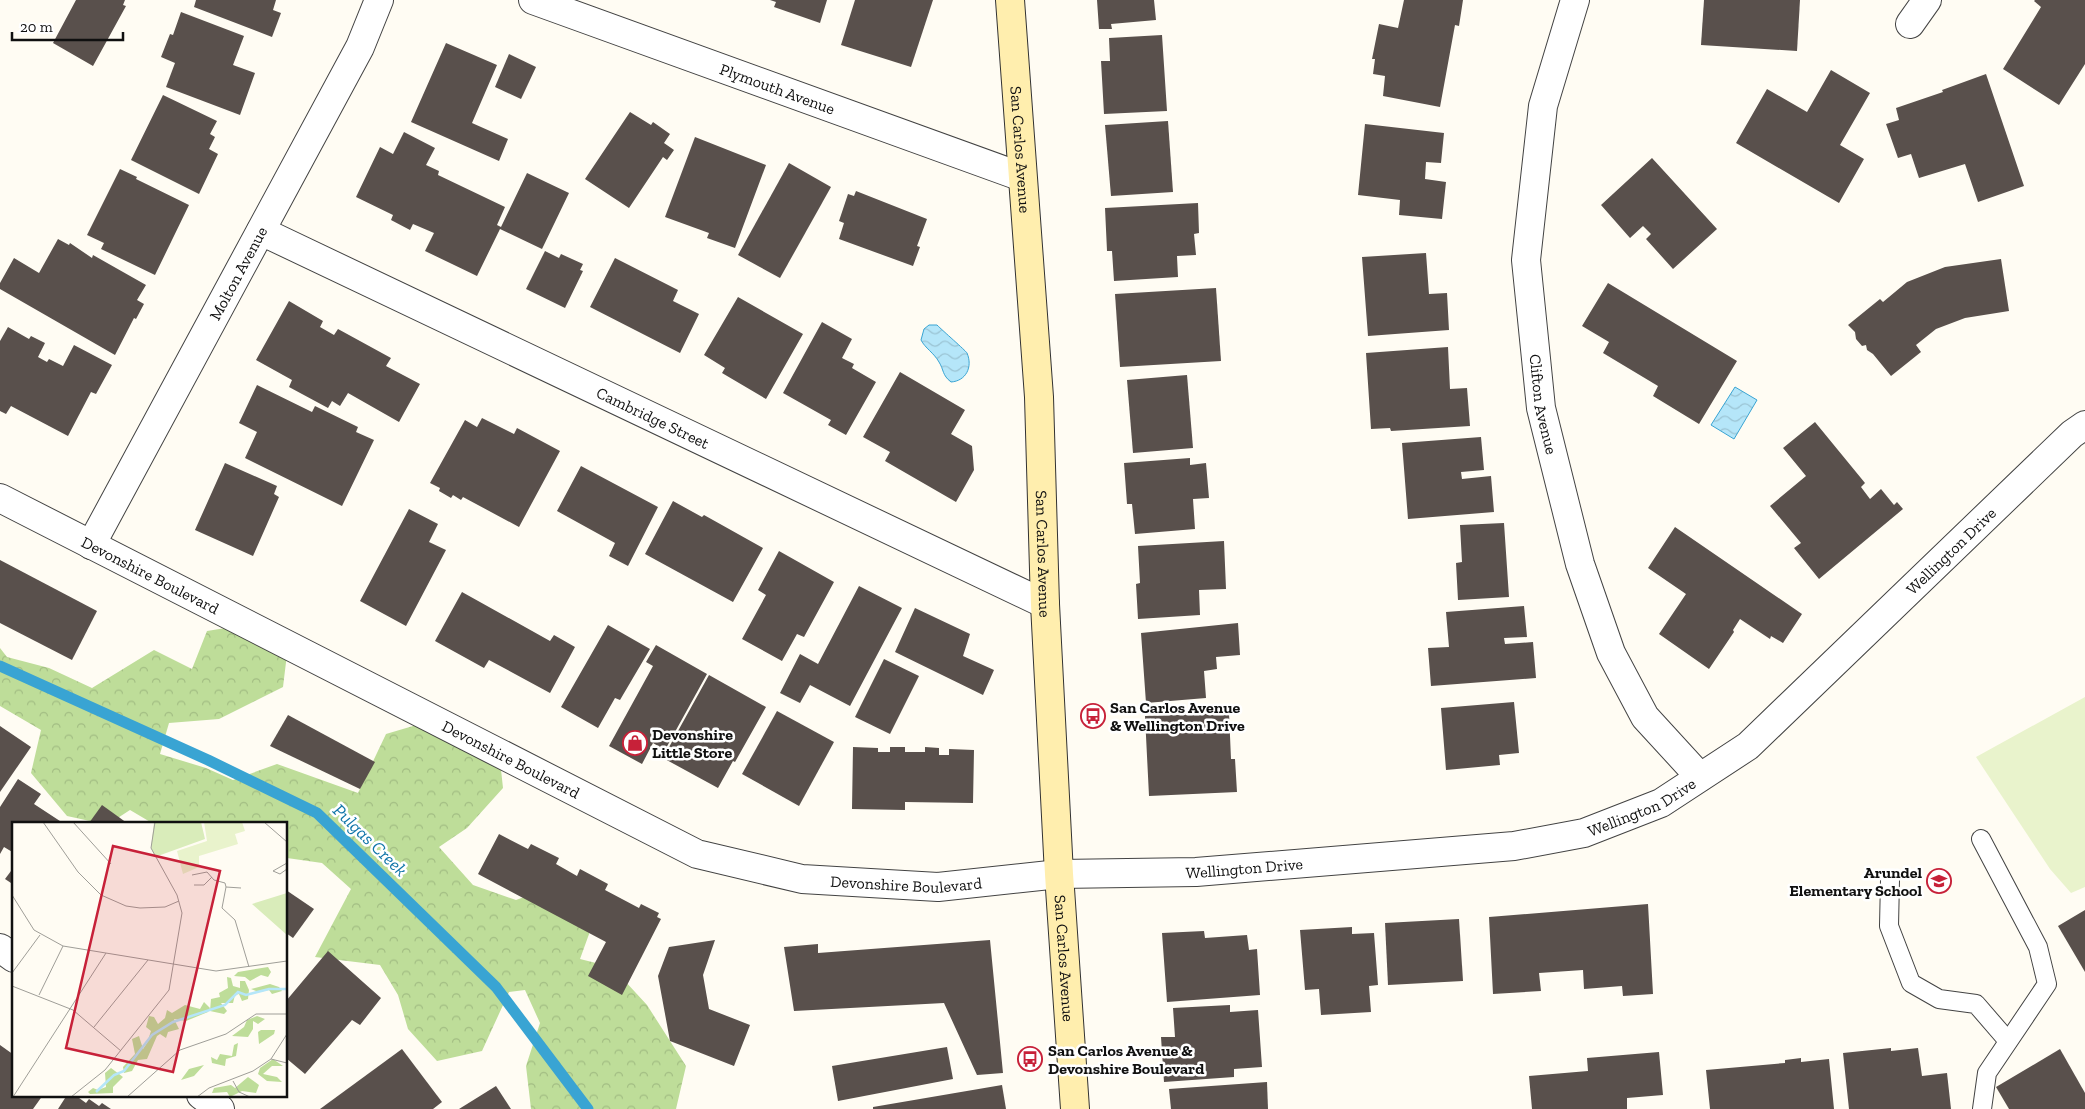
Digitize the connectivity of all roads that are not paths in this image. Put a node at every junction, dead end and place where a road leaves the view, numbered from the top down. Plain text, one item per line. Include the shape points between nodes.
1 (379, 0) edge
2 (533, 0) edge
3 (1010, 0) edge
4 (1574, 0) edge
5 (1927, 0) edge
6 (1910, 24) dead end
7 (1022, 177) junction
8 (261, 230) junction
9 (2085, 425) edge
10 (0, 498) edge
11 (91, 545) junction
12 (1045, 604) junction
13 (1700, 777) junction
14 (1981, 839) dead end
15 (1059, 874) junction
16 (1890, 880) dead end
17 (0, 948) edge
18 (12, 957) edge
19 (2008, 1041) junction
20 (202, 1096) edge
21 (220, 1109) edge
22 (1075, 1109) edge
23 (1982, 1109) edge

1 - 8 street, Molton Avenue via 360,47
2 - 7 street, Plymouth Avenue
3 - 7 main road, San Carlos Avenue
4 - 13 street, Clifton Avenue via 1543,106 1526,260 1541,408 1580,564 1611,654 1645,717
5 - 6 street
7 - 12 main road, San Carlos Avenue via 1039,397
8 - 11 street, Molton Avenue
8 - 12 street, Cambridge Street
9 - 13 street, Wellington Drive via 1748,746
10 - 11 street, Devonshire Boulevard
11 - 15 street, Devonshire Boulevard via 697,854 802,879 938,887
12 - 15 main road, San Carlos Avenue
13 - 15 street, Wellington Drive via 1661,803 1584,832 1514,846 1196,872
14 - 19 lane via 2038,947 2047,984
15 - 22 main road, San Carlos Avenue
16 - 19 lane via 1889,926 1911,983 1939,999 1976,1004
17 - 18 street
19 - 23 lane via 1987,1073
20 - 21 street

